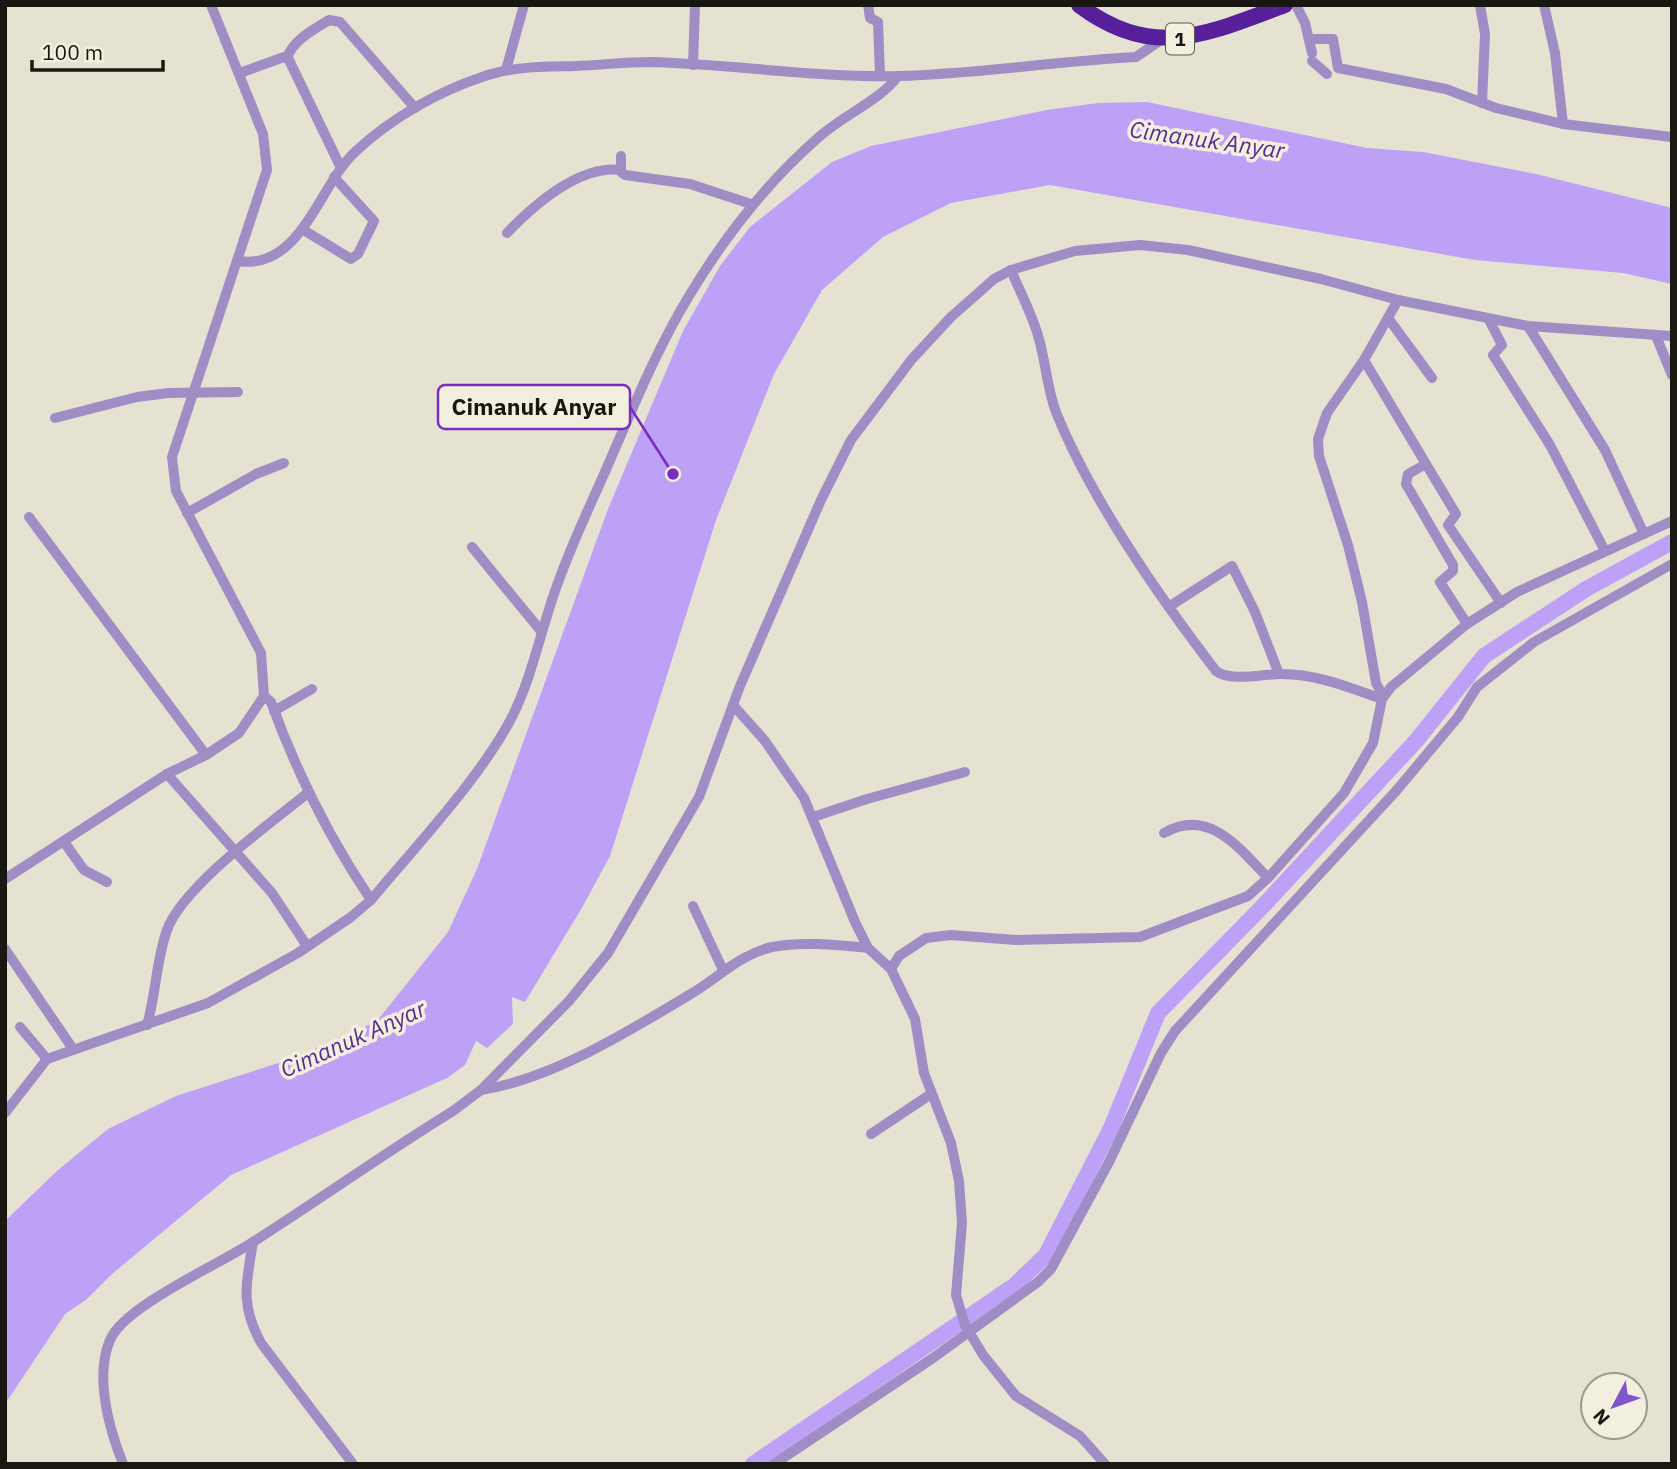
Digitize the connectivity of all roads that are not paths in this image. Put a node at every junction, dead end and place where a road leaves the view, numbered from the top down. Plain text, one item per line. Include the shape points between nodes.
1 (211, 5) edge
2 (524, 5) edge
3 (695, 5) edge
4 (868, 5) edge
5 (1079, 5) edge
6 (1285, 5) edge
7 (1296, 5) edge
8 (1480, 5) edge
9 (1544, 5) edge
10 (1310, 39) junction
11 (1161, 40) junction
12 (287, 58) junction
13 (693, 65) junction
14 (506, 70) junction
15 (240, 73) junction
16 (1327, 74) dead end
17 (880, 75) junction
18 (898, 76) junction
19 (1482, 103) junction
20 (415, 108) junction
21 (1563, 124) junction
22 (1672, 136) edge
23 (621, 156) dead end
24 (621, 170) junction
25 (338, 173) junction
26 (751, 204) junction
27 (302, 229) junction
28 (507, 233) dead end
29 (238, 261) junction
30 (1011, 270) junction
31 (1398, 300) junction
32 (1388, 318) junction
33 (1488, 318) junction
34 (1528, 326) junction
35 (1656, 336) junction
36 (1672, 336) edge
37 (1364, 360) junction
38 (1672, 375) edge
39 (1432, 377) dead end
40 (192, 392) junction
41 (238, 392) dead end
42 (55, 418) dead end
43 (284, 463) dead end
44 (1426, 464) junction
45 (187, 513) junction
46 (29, 517) dead end
47 (1672, 521) edge
48 (1644, 534) junction
49 (472, 547) dead end
50 (1605, 551) junction
51 (1672, 564) edge
52 (1501, 603) junction
53 (1170, 606) junction
54 (1467, 624) junction
55 (541, 631) junction
56 (1279, 674) junction
57 (312, 690) dead end
58 (264, 696) junction
59 (1382, 698) junction
60 (733, 705) junction
61 (274, 711) junction
62 (202, 750) junction
63 (965, 772) dead end
64 (167, 774) junction
65 (309, 792) junction
66 (813, 817) junction
67 (1164, 833) dead end
68 (64, 842) junction
69 (236, 850) junction
70 (1268, 878) junction
71 (5, 879) edge
72 (107, 882) dead end
73 (371, 900) junction
74 (692, 906) dead end
75 (307, 946) junction
76 (868, 948) junction
77 (5, 949) edge
78 (891, 969) junction
79 (723, 970) junction
80 (148, 1025) junction
81 (20, 1027) dead end
82 (73, 1049) junction
83 (47, 1059) junction
84 (481, 1090) junction
85 (931, 1094) junction
86 (5, 1113) edge
87 (871, 1135) dead end
88 (253, 1242) junction
89 (967, 1328) junction
90 (123, 1464) edge
91 (354, 1464) edge
92 (774, 1464) edge
93 (1105, 1464) edge

1 - 15 street
2 - 14 street
3 - 13 street
4 - 17 street via 870,18 878,22
5 - 11 highway, 1 via 1121,30
6 - 11 highway, 1 via 1209,33
7 - 10 street
8 - 19 street via 1485,34
9 - 21 street
10 - 16 street via 1312,57
10 - 19 street via 1333,39 1338,68 1426,85
11 - 18 street via 1136,57
12 - 15 street
12 - 20 street via 290,49 312,30 329,20 340,22
12 - 25 street
13 - 14 street via 638,62
13 - 17 street
14 - 20 street via 480,77
15 - 29 street via 268,159
17 - 18 street
18 - 26 street via 886,90 832,125
19 - 21 street
20 - 25 street via 363,145
21 - 22 street
23 - 24 street
24 - 26 street via 625,175 707,188
24 - 28 street via 597,173 553,192
25 - 27 street
25 - 27 street via 374,221 358,254 351,259
26 - 55 street via 687,298 650,370
27 - 29 street via 284,248 263,260
29 - 40 street
30 - 31 street via 1075,251 1140,245 1188,250
30 - 53 street via 1039,338 1057,414 1089,479
30 - 60 street via 951,317 881,397 852,440 821,500
31 - 32 street
31 - 33 street
32 - 37 street
32 - 39 street
33 - 34 street
33 - 50 street via 1502,345 1493,355 1550,445
34 - 35 street
34 - 48 street via 1605,450
35 - 36 street
35 - 38 street
37 - 44 street
37 - 59 street via 1327,413 1318,439 1319,456 1348,545
40 - 41 street
40 - 42 street via 137,397
40 - 45 street via 172,457 176,491
43 - 45 street
44 - 52 street via 1456,514 1448,525
44 - 54 street via 1408,474 1406,484 1453,565 1453,571 1440,582
45 - 58 street via 261,653
46 - 62 street
47 - 48 street
48 - 50 street
49 - 55 street
50 - 52 street
51 - 89 street via 1534,642 1477,687 1458,717 1395,791 1175,1031 1051,1269
52 - 54 street
53 - 56 street via 1220,674
53 - 56 street via 1232,566
54 - 59 street
55 - 73 street via 525,690 511,718 473,774
56 - 59 street via 1316,677
57 - 61 street
58 - 61 street
58 - 62 street via 239,733
59 - 70 street via 1379,723 1364,763
60 - 66 street via 765,741
60 - 84 street via 699,797 608,953 569,1001
61 - 65 street
62 - 64 street
63 - 66 street
64 - 68 street
64 - 69 street
65 - 69 street
65 - 73 street
66 - 76 street
67 - 70 street via 1186,823 1214,830
68 - 71 street
68 - 72 street via 84,870
69 - 75 street
69 - 80 street via 172,921 157,968
70 - 78 street via 1248,896 1150,935 1072,940 926,938 899,956
73 - 75 street
74 - 79 street
75 - 80 street via 208,1003
76 - 78 street
76 - 79 street via 772,947
77 - 82 street
78 - 85 street via 915,1019
79 - 84 street via 615,1038 533,1076
80 - 82 street
81 - 83 street
82 - 83 street
83 - 86 street
84 - 88 street
85 - 87 street
85 - 89 street via 951,1143 959,1181 962,1223 956,1295
88 - 90 street via 153,1300 110,1338 105,1404
88 - 91 street via 245,1297 251,1326
89 - 92 street via 933,1358
89 - 93 street via 1016,1396 1080,1436

